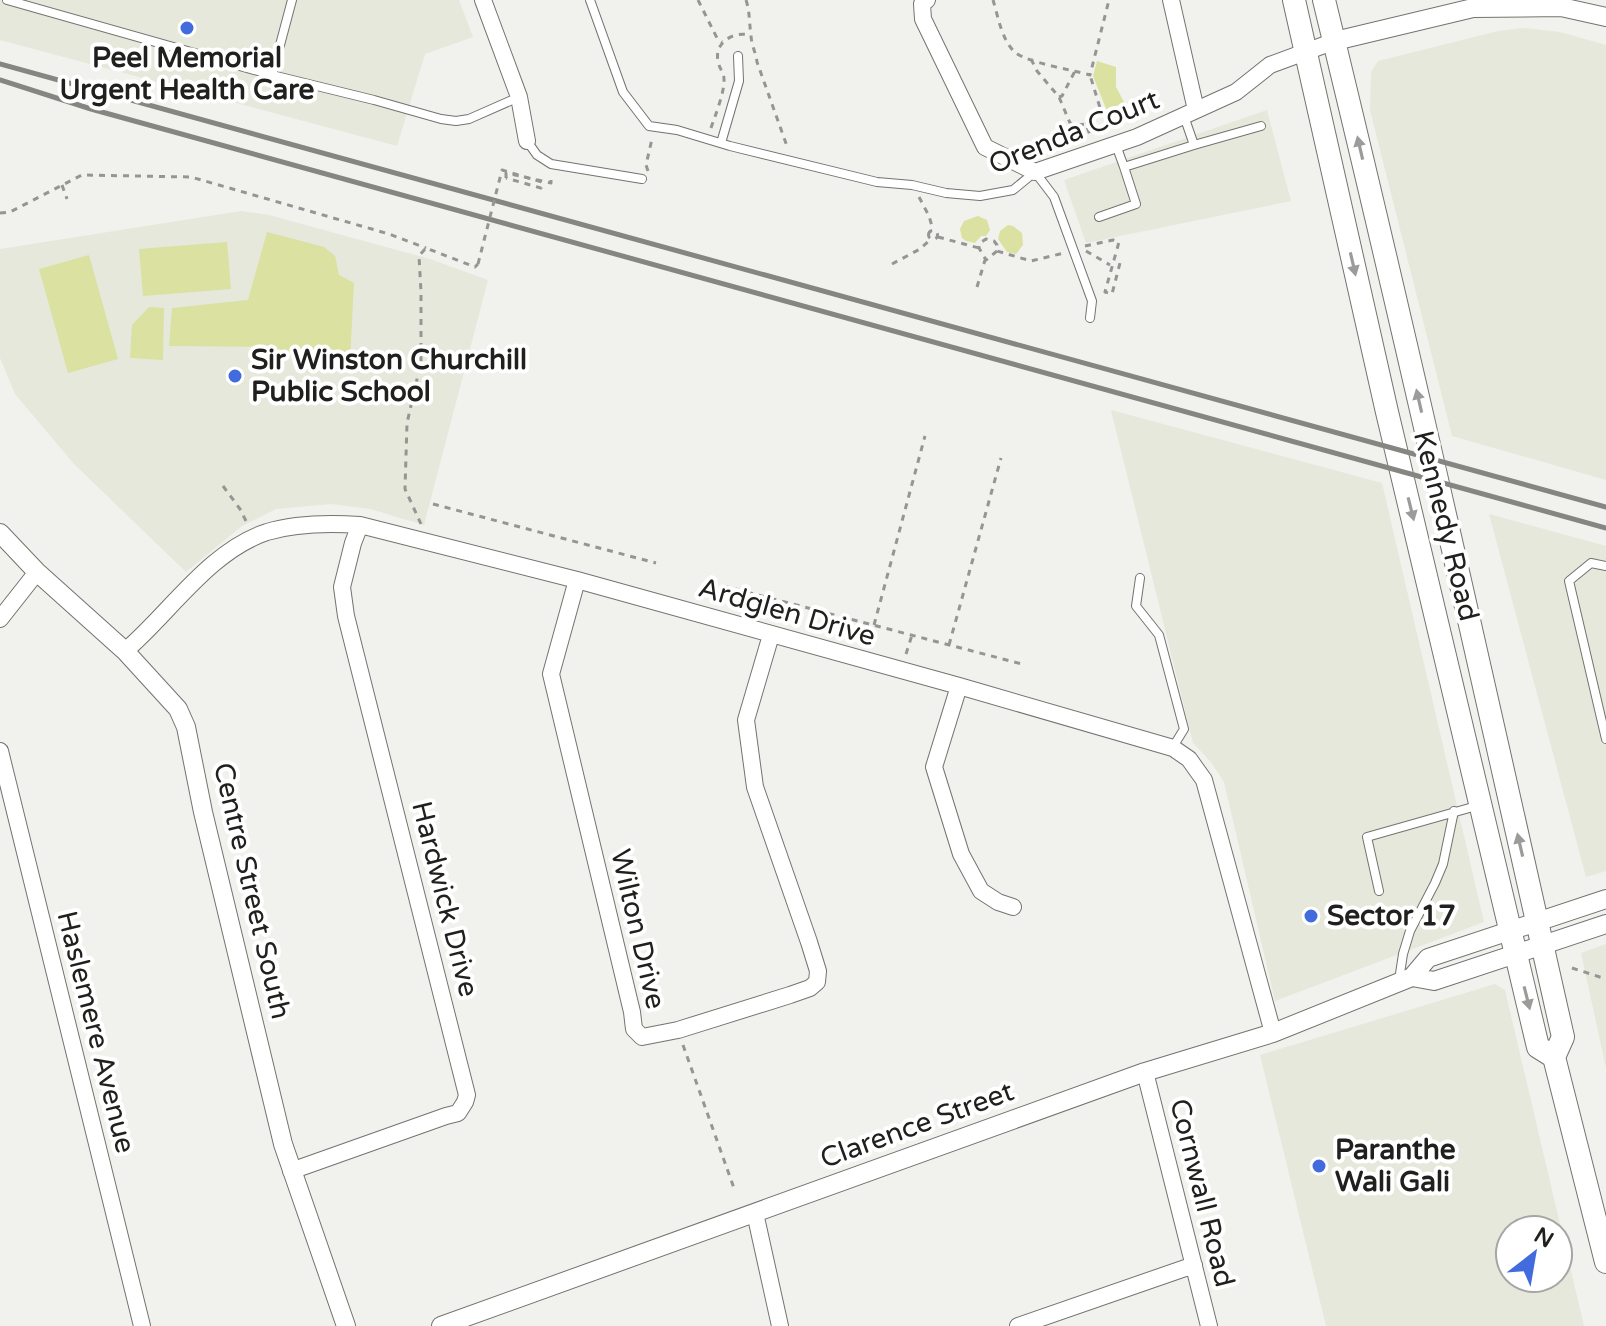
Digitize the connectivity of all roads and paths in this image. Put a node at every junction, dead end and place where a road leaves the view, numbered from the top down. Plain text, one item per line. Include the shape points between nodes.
1 (7, 0) edge
2 (292, 0) edge
3 (483, 0) edge
4 (590, 0) edge
5 (698, 0) edge
6 (746, 0) edge
7 (927, 0) edge
8 (993, 0) edge
9 (1109, 0) edge
10 (1171, 0) edge
11 (1294, 0) edge
12 (1324, 0) edge
13 (1537, 4) edge
14 (1606, 17) edge
15 (750, 35) junction
16 (1335, 41) junction
17 (723, 43) junction
18 (1305, 51) junction
19 (738, 56) dead end
20 (1031, 59) junction
21 (1075, 71) junction
22 (272, 75) junction
23 (1090, 75) junction
24 (519, 97) junction
25 (1059, 97) junction
26 (1190, 113) junction
27 (1086, 124) junction
28 (1261, 126) dead end
29 (657, 127) junction
30 (708, 139) junction
31 (527, 141) joint
32 (721, 143) junction
33 (1116, 145) junction
34 (1194, 145) junction
35 (1096, 151) junction
36 (788, 160) junction
37 (1124, 167) junction
38 (1035, 172) junction
39 (561, 177) dead end
40 (646, 177) joint
41 (62, 185) junction
42 (912, 185) junction
43 (67, 199) dead end
44 (0, 213) edge
45 (1099, 217) dead end
46 (933, 230) junction
47 (938, 237) junction
48 (931, 239) junction
49 (1085, 246) dead end
50 (426, 248) junction
51 (979, 248) junction
52 (997, 251) junction
53 (1074, 251) junction
54 (1086, 251) dead end
55 (986, 260) junction
56 (892, 264) dead end
57 (1125, 264) dead end
58 (1110, 265) dead end
59 (977, 287) dead end
60 (1090, 318) dead end
61 (397, 361) dead end
62 (421, 362) junction
63 (925, 436) dead end
64 (1001, 458) dead end
65 (223, 486) dead end
66 (433, 504) dead end
67 (360, 525) junction
68 (249, 526) dead end
69 (0, 533) edge
70 (415, 540) junction
71 (656, 563) dead end
72 (1606, 566) edge
73 (37, 572) junction
74 (1140, 578) dead end
75 (577, 580) junction
76 (724, 586) dead end
77 (0, 619) edge
78 (874, 625) junction
79 (771, 635) junction
80 (912, 635) junction
81 (949, 645) junction
82 (125, 651) junction
83 (904, 660) dead end
84 (1022, 664) dead end
85 (959, 686) junction
86 (1606, 739) edge
87 (1173, 748) junction
88 (0, 751) edge
89 (1481, 805) junction
90 (1454, 811) junction
91 (1379, 891) dead end
92 (1606, 899) edge
93 (1013, 907) dead end
94 (1537, 921) junction
95 (1606, 924) edge
96 (1511, 930) junction
97 (1543, 945) junction
98 (1516, 954) junction
99 (1572, 968) dead end
100 (1606, 979) edge
101 (1405, 980) junction
102 (678, 1030) junction
103 (1273, 1033) junction
104 (1554, 1057) junction
105 (1145, 1072) junction
106 (291, 1171) junction
107 (735, 1191) dead end
108 (755, 1213) junction
109 (1606, 1262) edge
110 (1194, 1265) junction
111 (142, 1326) edge
112 (346, 1326) edge
113 (441, 1326) edge
114 (780, 1326) edge
115 (1018, 1326) edge
116 (1209, 1326) edge

1 - 22 lane
2 - 22 lane
3 - 24 street
4 - 29 lane via 623,92 649,126
5 - 17 path
6 - 15 path
7 - 38 street via 922,4 923,19 985,147
8 - 20 path via 1014,52
9 - 23 path
10 - 26 street
11 - 18 main road, Kennedy Road
12 - 16 main road, Kennedy Road
13 - 14 street
13 - 16 street via 1473,8
15 - 17 path via 735,34
15 - 36 path via 790,152
16 - 18 street, Orenda Court
94 -> 16 main road, Kennedy Road
17 - 30 path via 717,61 724,83
18 - 26 street, Orenda Court via 1270,65 1236,92
18 -> 89 main road, Kennedy Road
19 - 32 lane via 739,81
20 - 21 path
20 - 25 path
21 - 23 path
21 - 25 path
22 - 24 lane via 456,121
23 - 27 path via 1101,111
24 - 31 street
25 - 27 path via 1070,123
26 - 33 street, Orenda Court
26 - 34 lane
27 - 35 path
28 - 34 lane
29 - 30 lane, Orenda Court
29 - 40 path
30 - 32 lane, Orenda Court
31 - 40 lane via 551,164
32 - 36 lane, Orenda Court
33 - 35 street, Orenda Court
33 - 37 lane
34 - 37 lane
35 - 38 street, Orenda Court
36 - 42 lane, Orenda Court
37 - 45 lane via 1136,204
38 - 42 lane, Orenda Court via 1013,190 980,196
38 - 53 lane via 1054,197
39 - 50 path, bridge via 551,177 551,183 506,173 506,178 541,188 542,182 502,170 475,267
41 - 43 path
41 - 44 path
41 - 50 path via 82,175 191,177
42 - 46 path
46 - 47 path
46 - 48 path
47 - 48 path
47 - 51 path
48 - 56 path
49 - 57 path via 1119,242 1105,292 1112,294 1120,263
50 - 62 path via 419,256
51 - 52 path via 986,239 997,245
51 - 55 path
52 - 53 path via 1034,261
52 - 55 path
53 - 60 lane via 1092,301
54 - 58 path
55 - 59 path
61 - 62 path
62 - 70 path via 407,423 405,489 421,524
63 - 78 path
64 - 81 path
65 - 68 path
66 - 71 path
67 - 70 street, Ardglen Drive
67 - 82 street, Ardglen Drive via 298,525 235,548
67 - 106 street, Hardwick Drive via 342,587 346,616 467,1095 458,1113
69 - 73 street, Centre Street South
70 - 75 street, Ardglen Drive
72 - 86 lane via 1591,563 1569,581
73 - 77 street
73 - 82 street, Centre Street South
74 - 87 lane via 1136,606 1159,635 1184,729
75 - 79 street, Ardglen Drive
75 - 102 street, Wilton Drive via 551,674 634,1029 642,1037
76 - 78 path
78 - 80 path
79 - 85 street, Ardglen Drive
79 - 102 street, Wilton Drive via 746,720 755,787 809,942 817,982
80 - 81 path
80 - 83 path
81 - 84 path
82 - 106 street, Centre Street South via 178,709 186,727
85 - 87 street, Ardglen Drive
85 - 93 street via 934,767 961,854 981,891
87 - 103 street, Ardglen Drive via 1204,780
88 - 111 street, Haslemere Avenue
89 - 90 lane
89 - 96 main road, Kennedy Road
90 - 91 lane via 1367,837
90 - 101 lane via 1443,864 1403,954
92 - 94 street, Clarence Street
94 - 96 street, Clarence Street
94 - 97 main road, Kennedy Road
95 - 97 street, Clarence Street
96 - 98 main road, Kennedy Road
96 - 101 street, Clarence Street via 1428,958
97 - 98 street, Clarence Street
97 - 104 main road, Kennedy Road via 1563,1037
98 - 101 street, Clarence Street via 1434,981
98 -> 104 main road, Kennedy Road via 1538,1047
99 - 100 path
101 - 103 street, Clarence Street
102 - 107 path
103 - 105 street, Clarence Street
104 - 109 main road
105 - 108 street, Clarence Street
105 - 110 street, Cornwall Road
106 - 112 street, Centre Street South
108 - 113 street, Clarence Street
108 - 114 street
110 - 115 street
110 - 116 street, Cornwall Road

